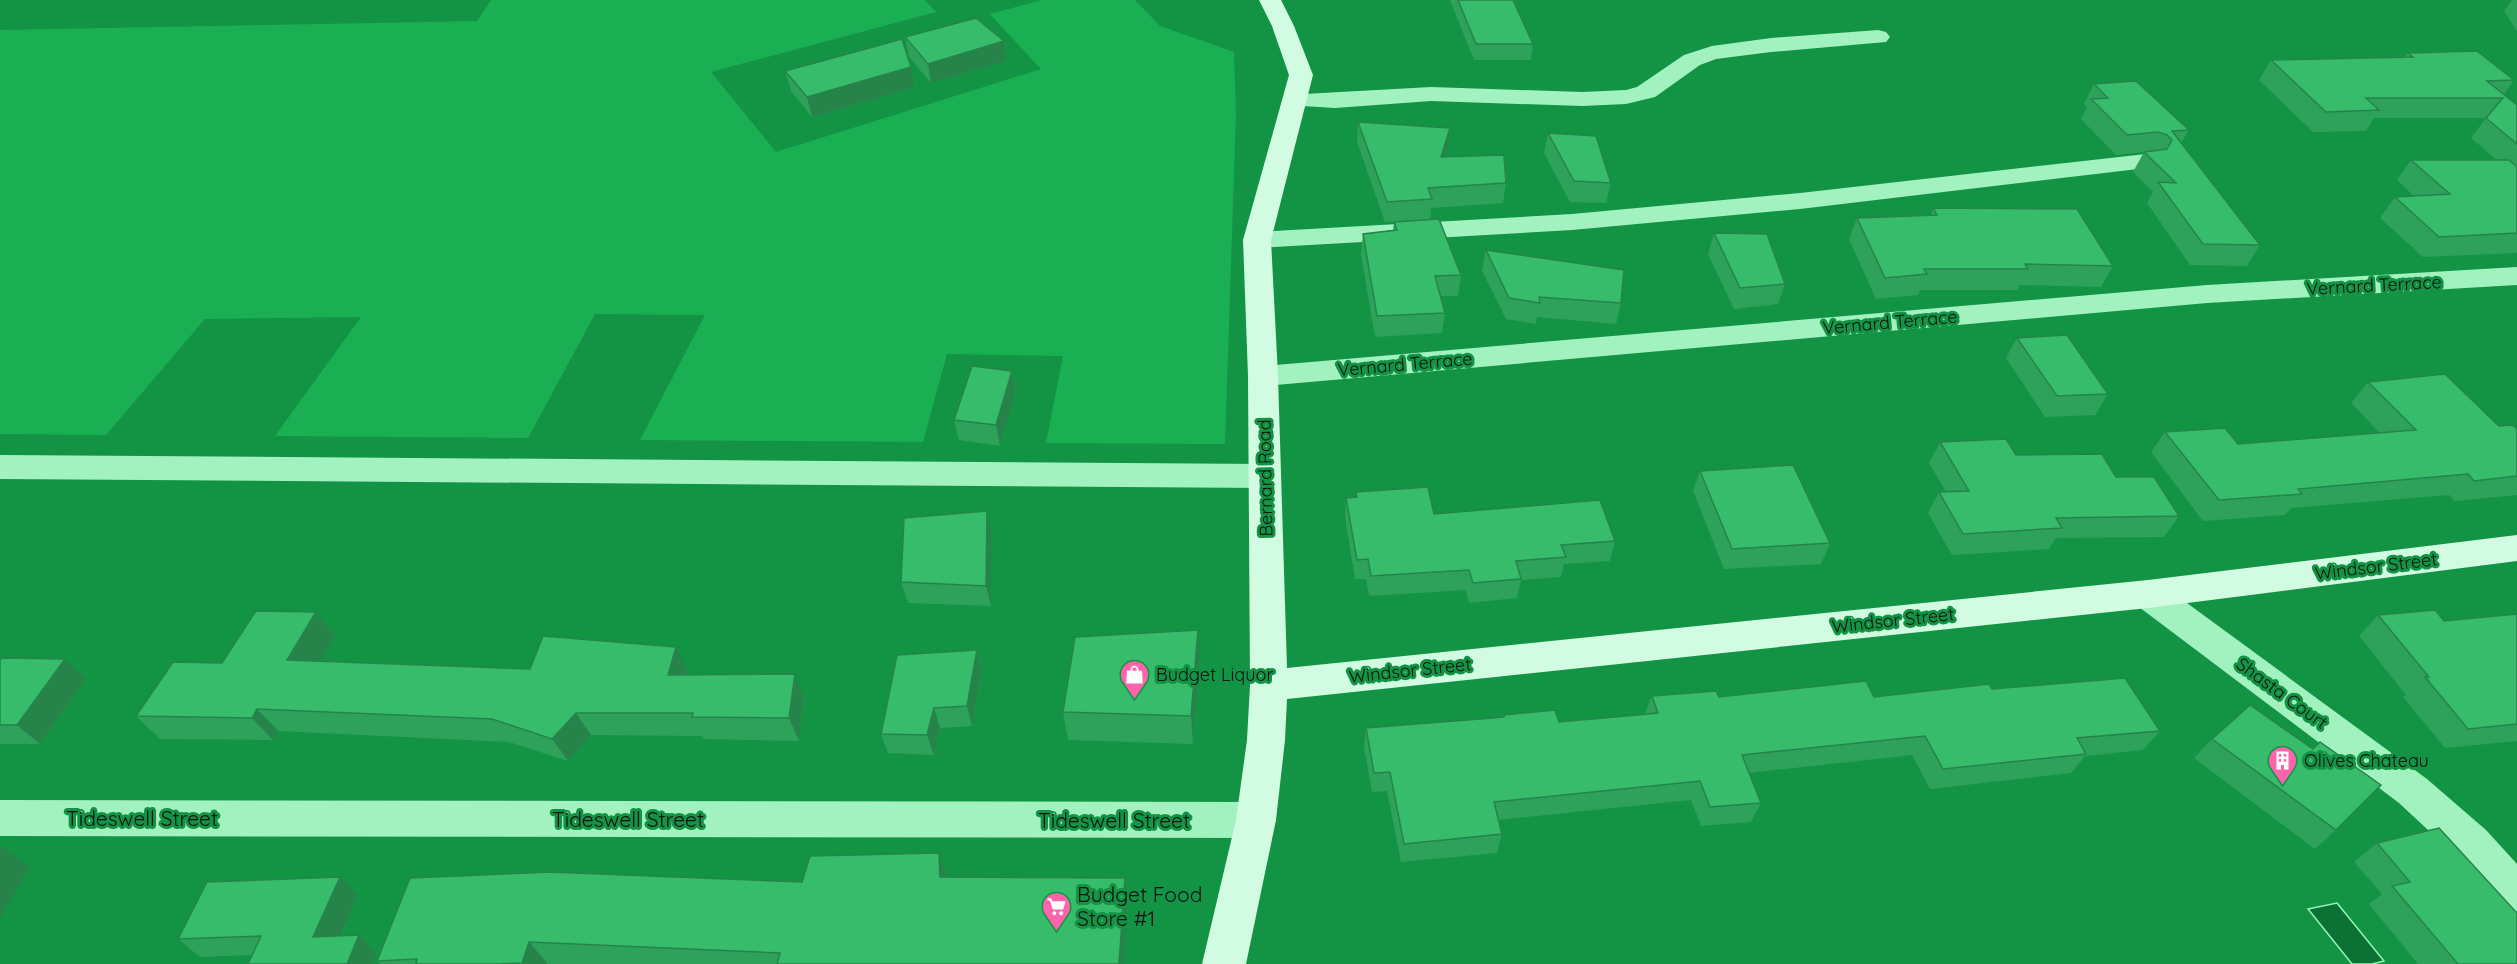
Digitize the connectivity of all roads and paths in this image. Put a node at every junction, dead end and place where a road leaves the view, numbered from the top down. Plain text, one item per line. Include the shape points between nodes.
1 (1270, 0) edge
2 (1878, 37) dead end
3 (1294, 100) junction
4 (2146, 162) edge
5 (1257, 240) junction
6 (2517, 276) edge
7 (1263, 376) junction
8 (0, 467) edge
9 (1265, 476) junction
10 (2517, 548) edge
11 (2148, 594) junction
12 (1269, 685) junction
13 (0, 818) edge
14 (1256, 820) junction
15 (2517, 894) edge
16 (1224, 964) edge

1 - 3 main road, Bernard Road via 1301,75
2 - 3 street via 1712,53 1692,60 1646,92 1626,97 1431,93 1335,101
3 - 5 main road, Bernard Road
4 - 5 street via 1572,222
5 - 7 main road, Bernard Road
6 - 7 street, Vernard Terrace via 2207,294
7 - 9 main road, Bernard Road
8 - 9 street
9 - 12 main road, Bernard Road
10 - 11 main road, Windsor Street
11 - 12 main road, Windsor Street
11 - 15 street, Shasta Court via 2413,791 2471,843
12 - 14 main road, Bernard Road
13 - 14 street, Tideswell Street
14 - 16 main road, Bernard Road

